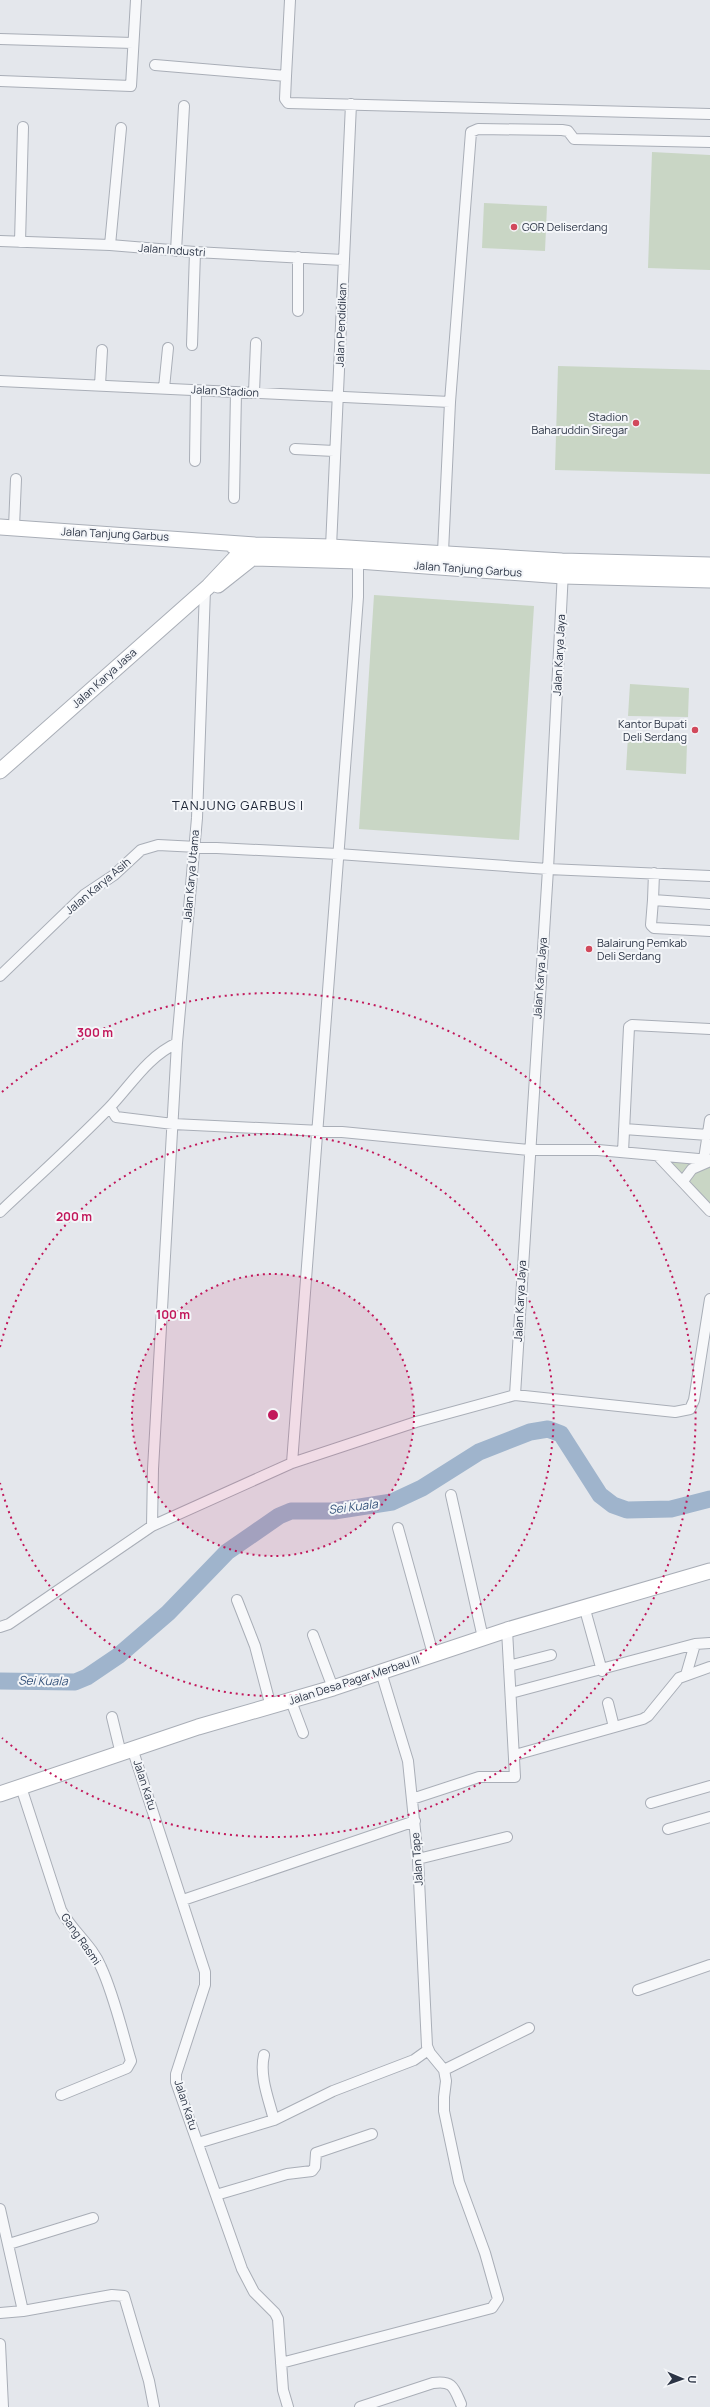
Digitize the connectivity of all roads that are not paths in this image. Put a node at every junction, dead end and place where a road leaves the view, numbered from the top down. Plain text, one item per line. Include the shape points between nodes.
1 (136, 0) edge
2 (290, 0) edge
3 (0, 39) edge
4 (134, 43) junction
5 (155, 65) dead end
6 (286, 76) junction
7 (0, 81) edge
8 (184, 106) dead end
9 (351, 111) junction
10 (710, 114) edge
11 (23, 127) dead end
12 (121, 128) dead end
13 (710, 142) edge
14 (0, 242) edge
15 (20, 242) junction
16 (110, 245) junction
17 (176, 251) junction
18 (195, 252) junction
19 (298, 257) junction
20 (343, 260) junction
21 (298, 311) dead end
22 (256, 343) dead end
23 (192, 344) dead end
24 (168, 348) dead end
25 (102, 350) dead end
26 (0, 380) edge
27 (100, 385) junction
28 (164, 388) junction
29 (196, 390) junction
30 (236, 392) junction
31 (254, 392) junction
32 (339, 397) junction
33 (450, 402) junction
34 (295, 449) dead end
35 (334, 451) junction
36 (195, 461) dead end
37 (16, 479) dead end
38 (234, 498) dead end
39 (7, 527) edge
40 (331, 547) junction
41 (244, 550) junction
42 (443, 552) junction
43 (358, 555) junction
44 (710, 565) edge
45 (563, 568) junction
46 (710, 580) edge
47 (207, 587) junction
48 (0, 771) edge
49 (194, 848) junction
50 (338, 854) junction
51 (548, 869) junction
52 (654, 874) junction
53 (710, 876) edge
54 (653, 900) junction
55 (710, 904) edge
56 (710, 931) edge
57 (0, 976) edge
58 (710, 1029) edge
59 (177, 1043) junction
60 (110, 1107) junction
61 (710, 1120) edge
62 (173, 1124) junction
63 (624, 1129) junction
64 (318, 1130) junction
65 (708, 1135) junction
66 (529, 1150) junction
67 (623, 1152) junction
68 (659, 1157) junction
69 (708, 1160) edge
70 (683, 1181) junction
71 (710, 1211) edge
72 (0, 1212) edge
73 (710, 1299) edge
74 (515, 1395) junction
75 (292, 1463) junction
76 (451, 1495) dead end
77 (152, 1526) junction
78 (398, 1528) dead end
79 (710, 1571) edge
80 (237, 1600) dead end
81 (584, 1606) junction
82 (0, 1627) edge
83 (507, 1630) junction
84 (312, 1635) dead end
85 (483, 1638) junction
86 (702, 1644) edge
87 (433, 1654) junction
88 (550, 1655) dead end
89 (509, 1666) junction
90 (710, 1667) edge
91 (602, 1671) junction
92 (381, 1672) junction
93 (686, 1675) junction
94 (333, 1688) junction
95 (511, 1693) junction
96 (291, 1701) junction
97 (608, 1703) dead end
98 (271, 1707) junction
99 (112, 1716) dead end
100 (614, 1727) junction
101 (303, 1733) dead end
102 (127, 1752) junction
103 (515, 1755) junction
104 (710, 1786) edge
105 (21, 1787) junction
106 (0, 1794) edge
107 (412, 1799) junction
108 (652, 1803) dead end
109 (710, 1817) edge
110 (415, 1821) junction
111 (668, 1829) dead end
112 (507, 1837) dead end
113 (418, 1859) junction
114 (183, 1900) junction
115 (710, 1965) edge
116 (638, 1990) dead end
117 (529, 2028) dead end
118 (431, 2054) junction
119 (264, 2055) dead end
120 (444, 2070) junction
121 (61, 2096) dead end
122 (274, 2120) junction
123 (372, 2134) dead end
124 (198, 2143) junction
125 (216, 2195) junction
126 (0, 2209) edge
127 (93, 2218) dead end
128 (9, 2244) junction
129 (23, 2311) junction
130 (0, 2313) edge
131 (0, 2344) edge
132 (281, 2363) junction
133 (462, 2404) dead end
134 (3, 2407) edge
135 (154, 2407) edge
136 (288, 2407) edge
137 (360, 2407) edge

1 - 4 street
2 - 6 street
3 - 4 street
4 - 7 street via 131,86
5 - 6 street
6 - 9 street via 285,99 288,103
8 - 17 street
9 - 10 street
9 - 20 street, Jalan Pendidikan
11 - 15 street
12 - 16 street
13 - 33 street via 574,139 568,131 562,130 474,130 470,136
14 - 15 street, Jalan Industri
15 - 16 street, Jalan Industri
16 - 17 street, Jalan Industri
17 - 18 street, Jalan Industri
18 - 19 street, Jalan Industri
18 - 23 street
19 - 20 street, Jalan Industri
19 - 21 street
20 - 32 street, Jalan Pendidikan
22 - 31 street
24 - 28 street
25 - 27 street
26 - 27 street, Jalan Stadion
27 - 28 street, Jalan Stadion
28 - 29 street, Jalan Stadion
29 - 30 street, Jalan Stadion
29 - 36 street
30 - 31 street, Jalan Stadion
30 - 38 street
31 - 32 street, Jalan Stadion
32 - 33 street, Jalan Stadion
32 - 35 street, Jalan Pendidikan
33 - 42 street
34 - 35 street
35 - 40 street, Jalan Pendidikan
37 - 39 street
39 - 41 street, Jalan Tanjung Garbus via 187,539
40 - 41 street, Jalan Tanjung Garbus
40 - 43 street, Jalan Tanjung Garbus
41 - 43 street, Jalan Tanjung Garbus
41 - 47 street, Jalan Karya Jasa
42 - 43 street, Jalan Tanjung Garbus
42 - 45 street, Jalan Tanjung Garbus
43 - 45 street, Jalan Tanjung Garbus
43 - 50 street via 358,597
44 - 45 street, Jalan Tanjung Garbus
45 - 46 street, Jalan Tanjung Garbus
45 - 51 street, Jalan Karya Jaya
47 - 48 street, Jalan Karya Jasa
47 - 49 street, Jalan Karya Utama
49 - 50 street, Jalan Karya Asih
49 - 57 street, Jalan Karya Asih via 158,845 141,850 114,875 84,895
49 - 59 street, Jalan Karya Utama
50 - 51 street, Jalan Karya Asih
50 - 64 street
51 - 52 street, Jalan Karya Asih
51 - 66 street, Jalan Karya Jaya
52 - 53 street, Jalan Karya Asih
52 - 54 street
54 - 55 street
54 - 56 street via 652,927
58 - 63 street via 632,1025 629,1027
59 - 60 street via 162,1050
59 - 62 street, Jalan Karya Utama
60 - 62 street via 116,1117
60 - 72 street
61 - 65 street
62 - 64 street
62 - 77 street, Jalan Karya Utama via 154,1445
63 - 65 street
63 - 67 street
64 - 66 street
64 - 75 street
65 - 69 street
66 - 67 street
66 - 74 street, Jalan Karya Jaya
67 - 68 street
68 - 69 street
68 - 70 street
69 - 70 street via 692,1169
70 - 71 street
73 - 74 street via 694,1400 690,1409 675,1412
74 - 75 street via 424,1420
75 - 77 street
76 - 85 street
77 - 82 street via 10,1624
78 - 87 street
79 - 81 street, Jalan Desa Pagar Merbau III
80 - 98 street via 256,1646
81 - 83 street, Jalan Desa Pagar Merbau III
81 - 91 street
83 - 85 street, Jalan Desa Pagar Merbau III
83 - 89 street
84 - 94 street
85 - 87 street, Jalan Desa Pagar Merbau III
86 - 91 street
86 - 93 street
87 - 92 street, Jalan Desa Pagar Merbau III
88 - 89 street
89 - 95 street
90 - 93 street
91 - 95 street
92 - 94 street, Jalan Desa Pagar Merbau III
92 - 107 street, Jalan Tape via 408,1761
93 - 100 street via 677,1681 648,1716
94 - 96 street, Jalan Desa Pagar Merbau III
95 - 103 street
96 - 98 street, Jalan Desa Pagar Merbau III
96 - 101 street
97 - 100 street
98 - 102 street, Jalan Desa Pagar Merbau III via 198,1727
99 - 102 street, Jalan Katu
100 - 103 street
102 - 105 street, Jalan Desa Pagar Merbau III
102 - 114 street, Jalan Katu
103 - 107 street via 514,1778 479,1777
104 - 108 street
105 - 106 street, Jalan Desa Pagar Merbau III
105 - 121 street, Gang Rasmi via 61,1910 101,1967 131,2061 127,2068
107 - 110 street, Jalan Tape
109 - 111 street
110 - 113 street, Jalan Tape
110 - 114 street
112 - 113 street
113 - 118 street, Jalan Tape
114 - 124 street, Jalan Katu via 203,1962 205,1978 176,2074 176,2082
115 - 116 street
117 - 120 street
118 - 120 street
118 - 122 street via 333,2091
119 - 122 street via 262,2064 265,2087
120 - 132 street via 446,2081 443,2104 449,2136 459,2182 498,2295 495,2305 492,2308
122 - 124 street
123 - 125 street via 316,2153 315,2167 312,2171 287,2174
124 - 125 street, Jalan Katu
125 - 132 street, Jalan Katu via 244,2273 254,2292 278,2319
126 - 128 street
127 - 128 street
128 - 129 street
129 - 130 street
129 - 135 street via 116,2294 124,2296
131 - 134 street
132 - 136 street, Jalan Katu via 283,2390
133 - 137 street via 454,2387 444,2382 433,2383

